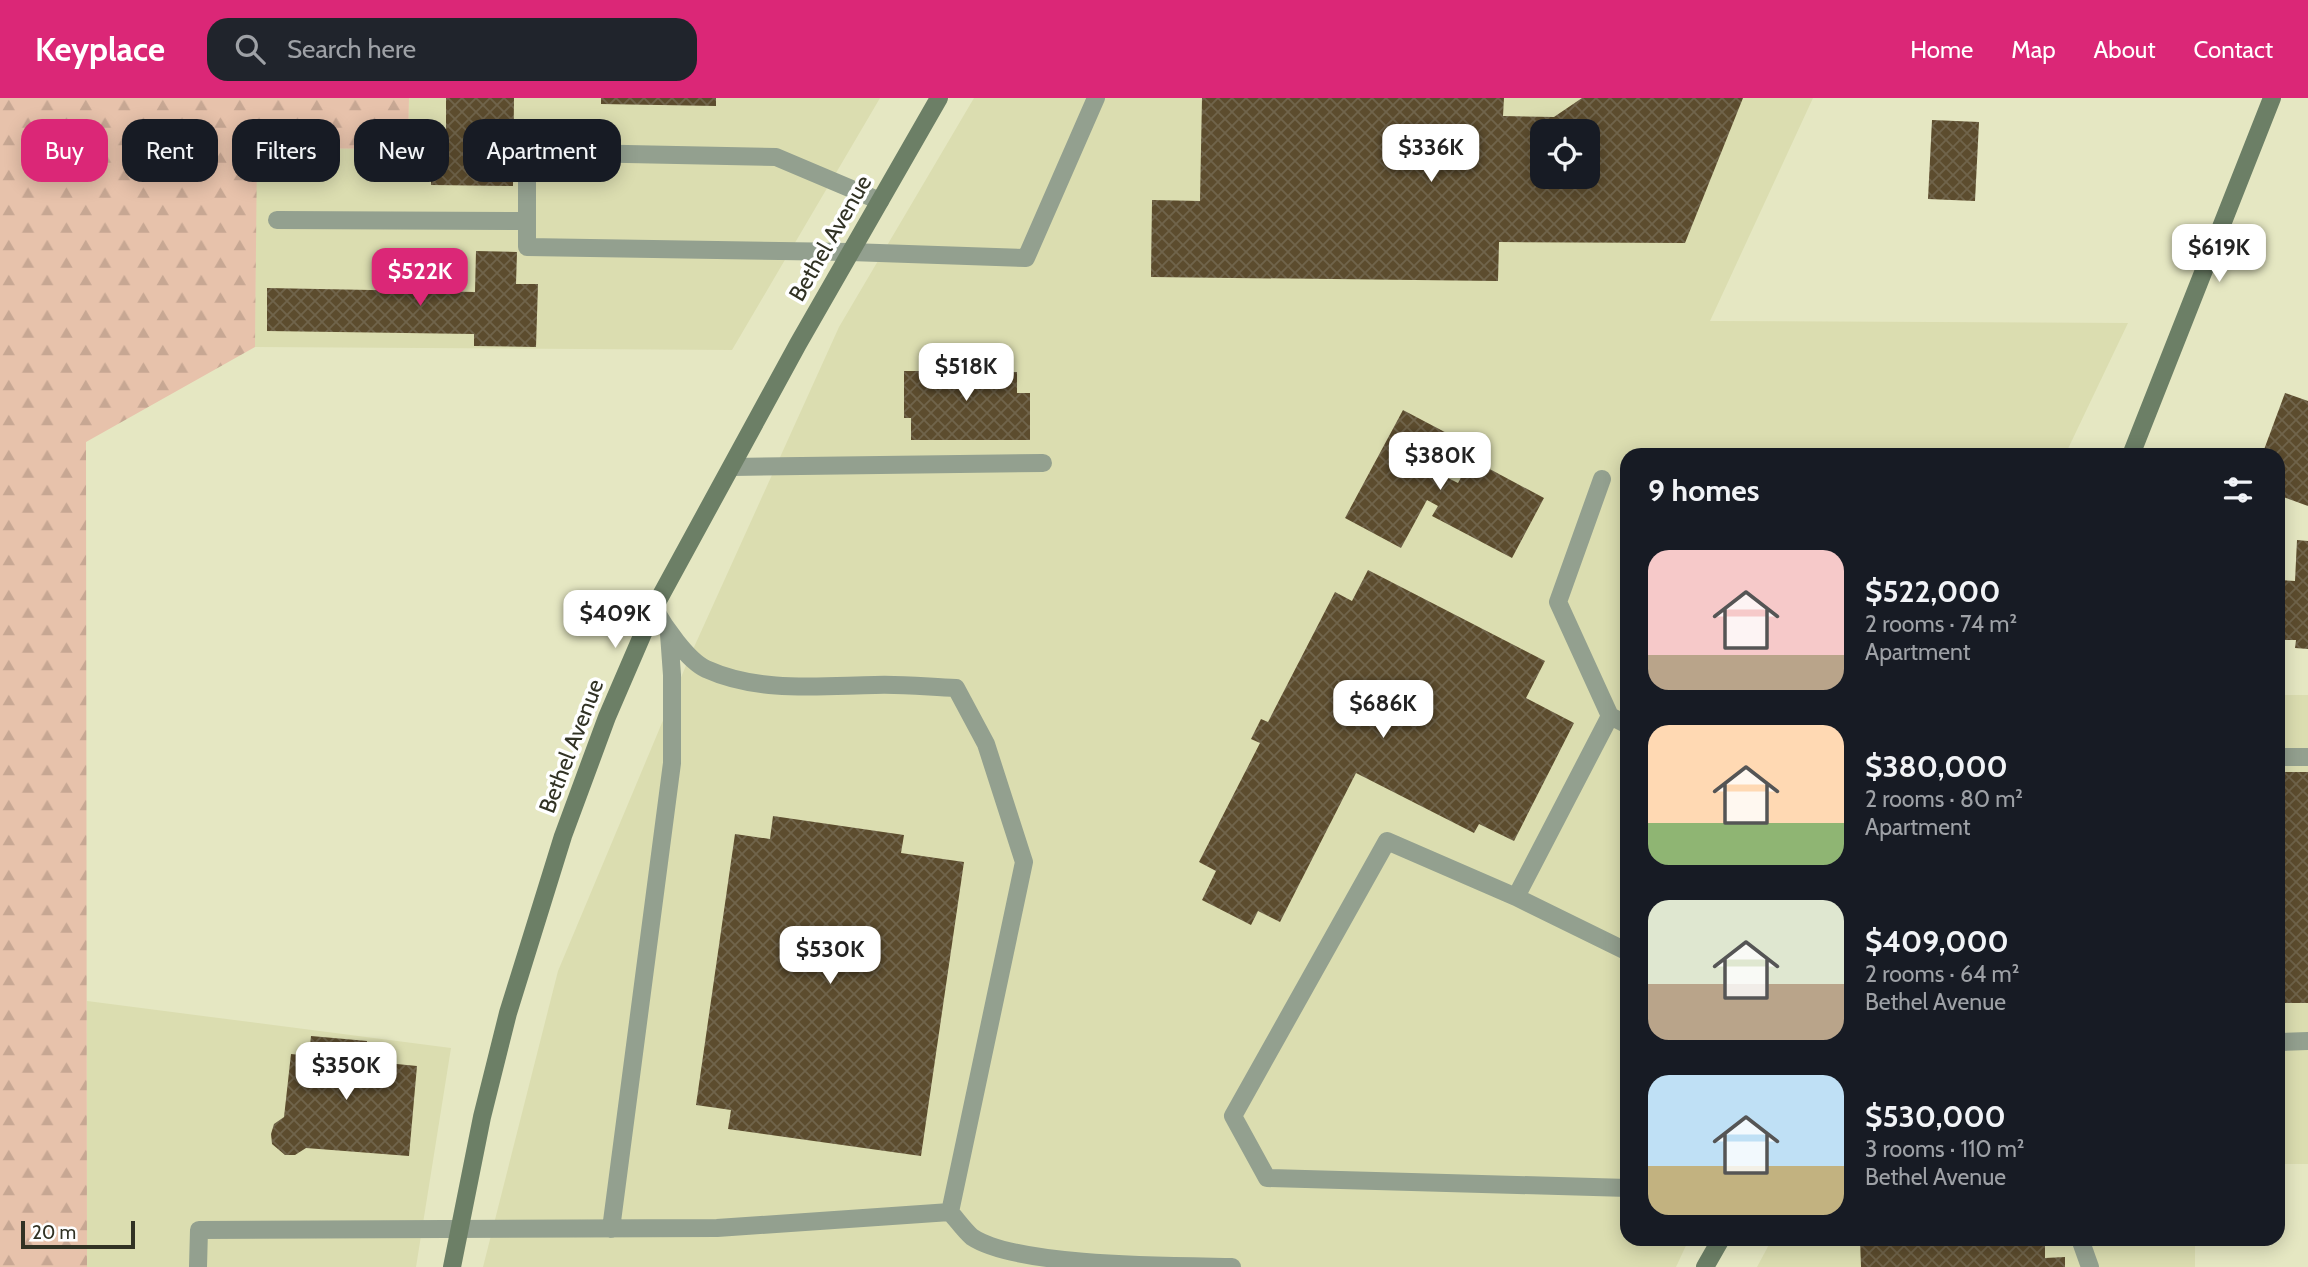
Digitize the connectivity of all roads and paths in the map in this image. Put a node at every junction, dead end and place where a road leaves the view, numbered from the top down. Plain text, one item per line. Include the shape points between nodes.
1 (939, 98) edge
2 (1096, 98) edge
3 (2272, 98) edge
4 (880, 201) junction
5 (277, 219) dead end
6 (527, 221) junction
7 (850, 252) junction
8 (2134, 448) edge
9 (1043, 463) dead end
10 (732, 467) junction
11 (1602, 479) dead end
12 (654, 608) junction
13 (668, 634) junction
14 (1610, 716) junction
15 (1620, 721) edge
16 (2285, 757) edge
17 (2308, 757) edge
18 (1516, 897) junction
19 (1620, 948) edge
20 (2308, 1041) edge
21 (2285, 1042) edge
22 (1620, 1188) edge
23 (950, 1212) junction
24 (458, 1228) junction
25 (611, 1229) junction
26 (1717, 1246) edge
27 (2082, 1246) edge
28 (198, 1267) edge
29 (452, 1267) edge
30 (1232, 1267) edge
31 (1705, 1267) edge
32 (2090, 1267) edge

1 - 4 main road, Bethel Avenue
2 - 7 lane via 1026,258
3 - 8 main road
4 - 6 lane via 776,157 527,152
4 - 7 main road, Bethel Avenue
5 - 6 lane
6 - 7 lane via 527,247
7 - 10 main road, Bethel Avenue
9 - 10 lane
10 - 12 main road, Bethel Avenue
11 - 14 lane via 1558,602
12 - 13 lane
12 - 24 main road, Bethel Avenue via 586,772 537,916 481,1117
13 - 23 lane via 704,668 759,685 956,688 986,744 1024,862
13 - 25 lane via 672,763
14 - 15 lane
14 - 18 lane
16 - 17 lane
18 - 19 lane
18 - 22 lane via 1387,841 1233,1116 1267,1178
20 - 21 lane
23 - 25 lane via 717,1228
23 - 30 lane via 972,1238 1007,1253 1064,1264
24 - 25 lane
24 - 28 lane via 199,1230
24 - 29 main road, Bethel Avenue
26 - 31 main road
27 - 32 lane

